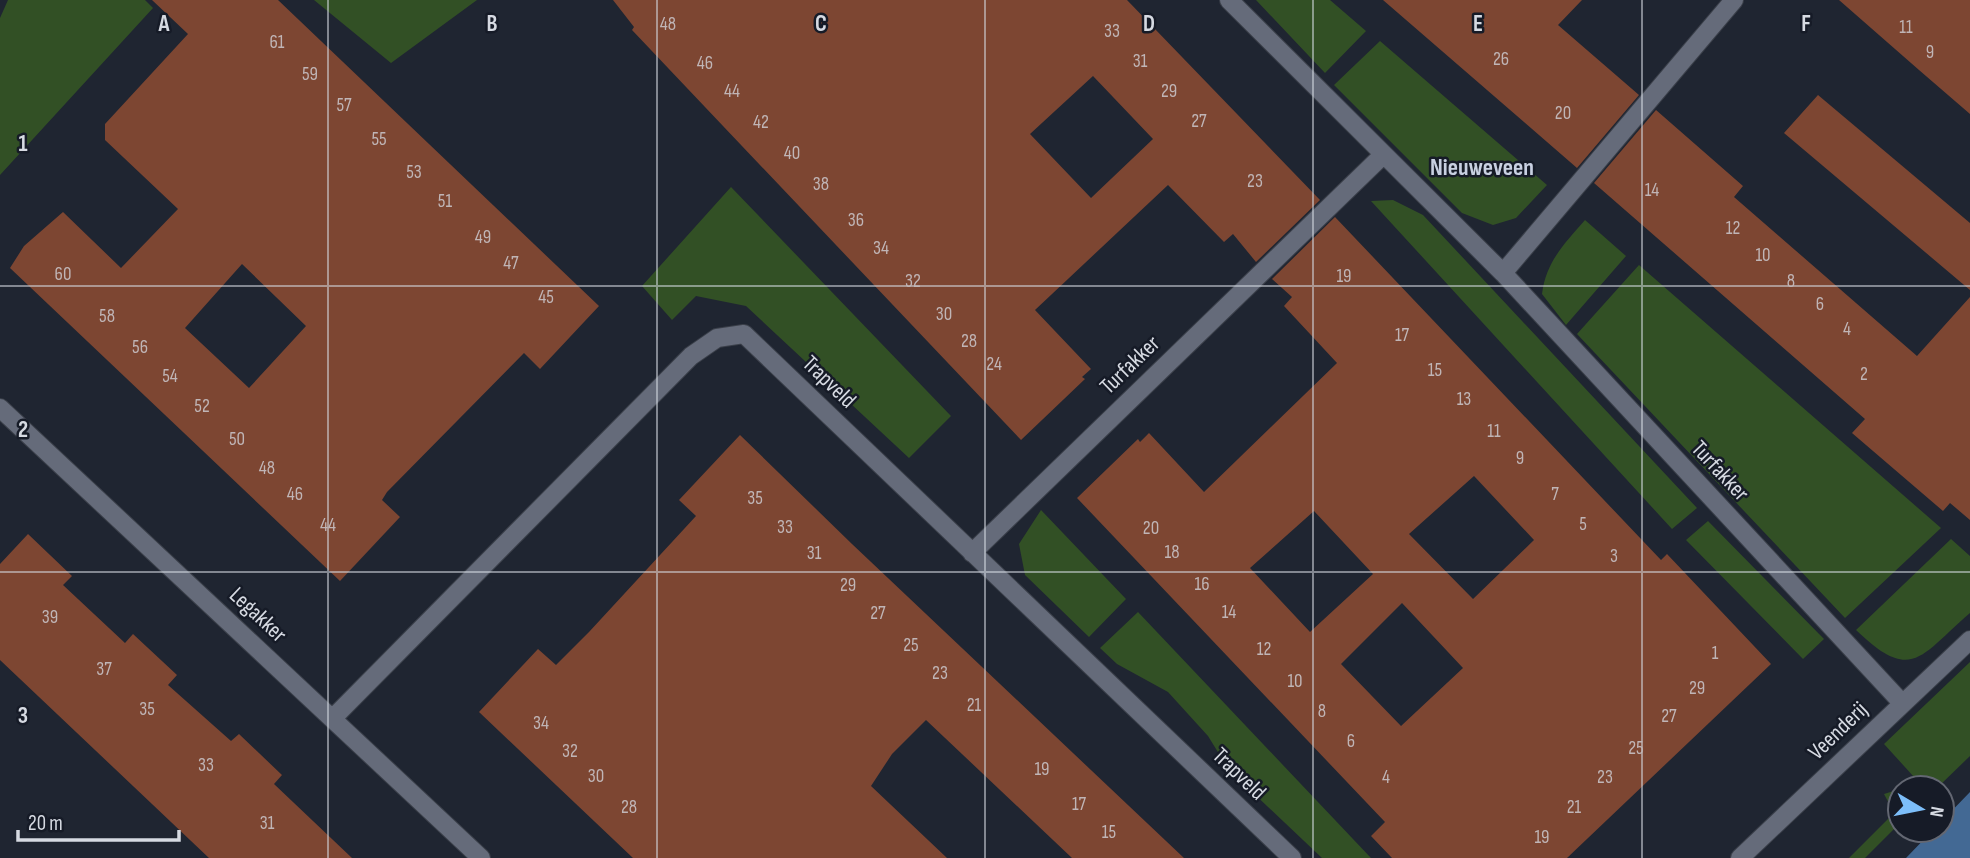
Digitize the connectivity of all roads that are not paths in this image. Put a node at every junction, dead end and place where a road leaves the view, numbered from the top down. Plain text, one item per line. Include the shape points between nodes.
1 (1229, 0) edge
2 (1734, 0) edge
3 (1383, 155) junction
4 (1503, 273) junction
5 (0, 408) edge
6 (972, 553) junction
7 (1970, 640) edge
8 (1902, 703) junction
9 (333, 718) junction
10 (481, 858) edge
11 (1292, 858) edge
12 (1740, 858) edge

1 - 3 street, Turfakker
2 - 4 street
3 - 4 street, Turfakker
3 - 6 street, Turfakker
4 - 8 street, Turfakker
5 - 9 street, Legakker
6 - 9 street, Trapveld via 744,334 717,338 691,356
6 - 11 street, Trapveld
7 - 8 street, Veenderij
8 - 12 street, Veenderij
9 - 10 street, Legakker

